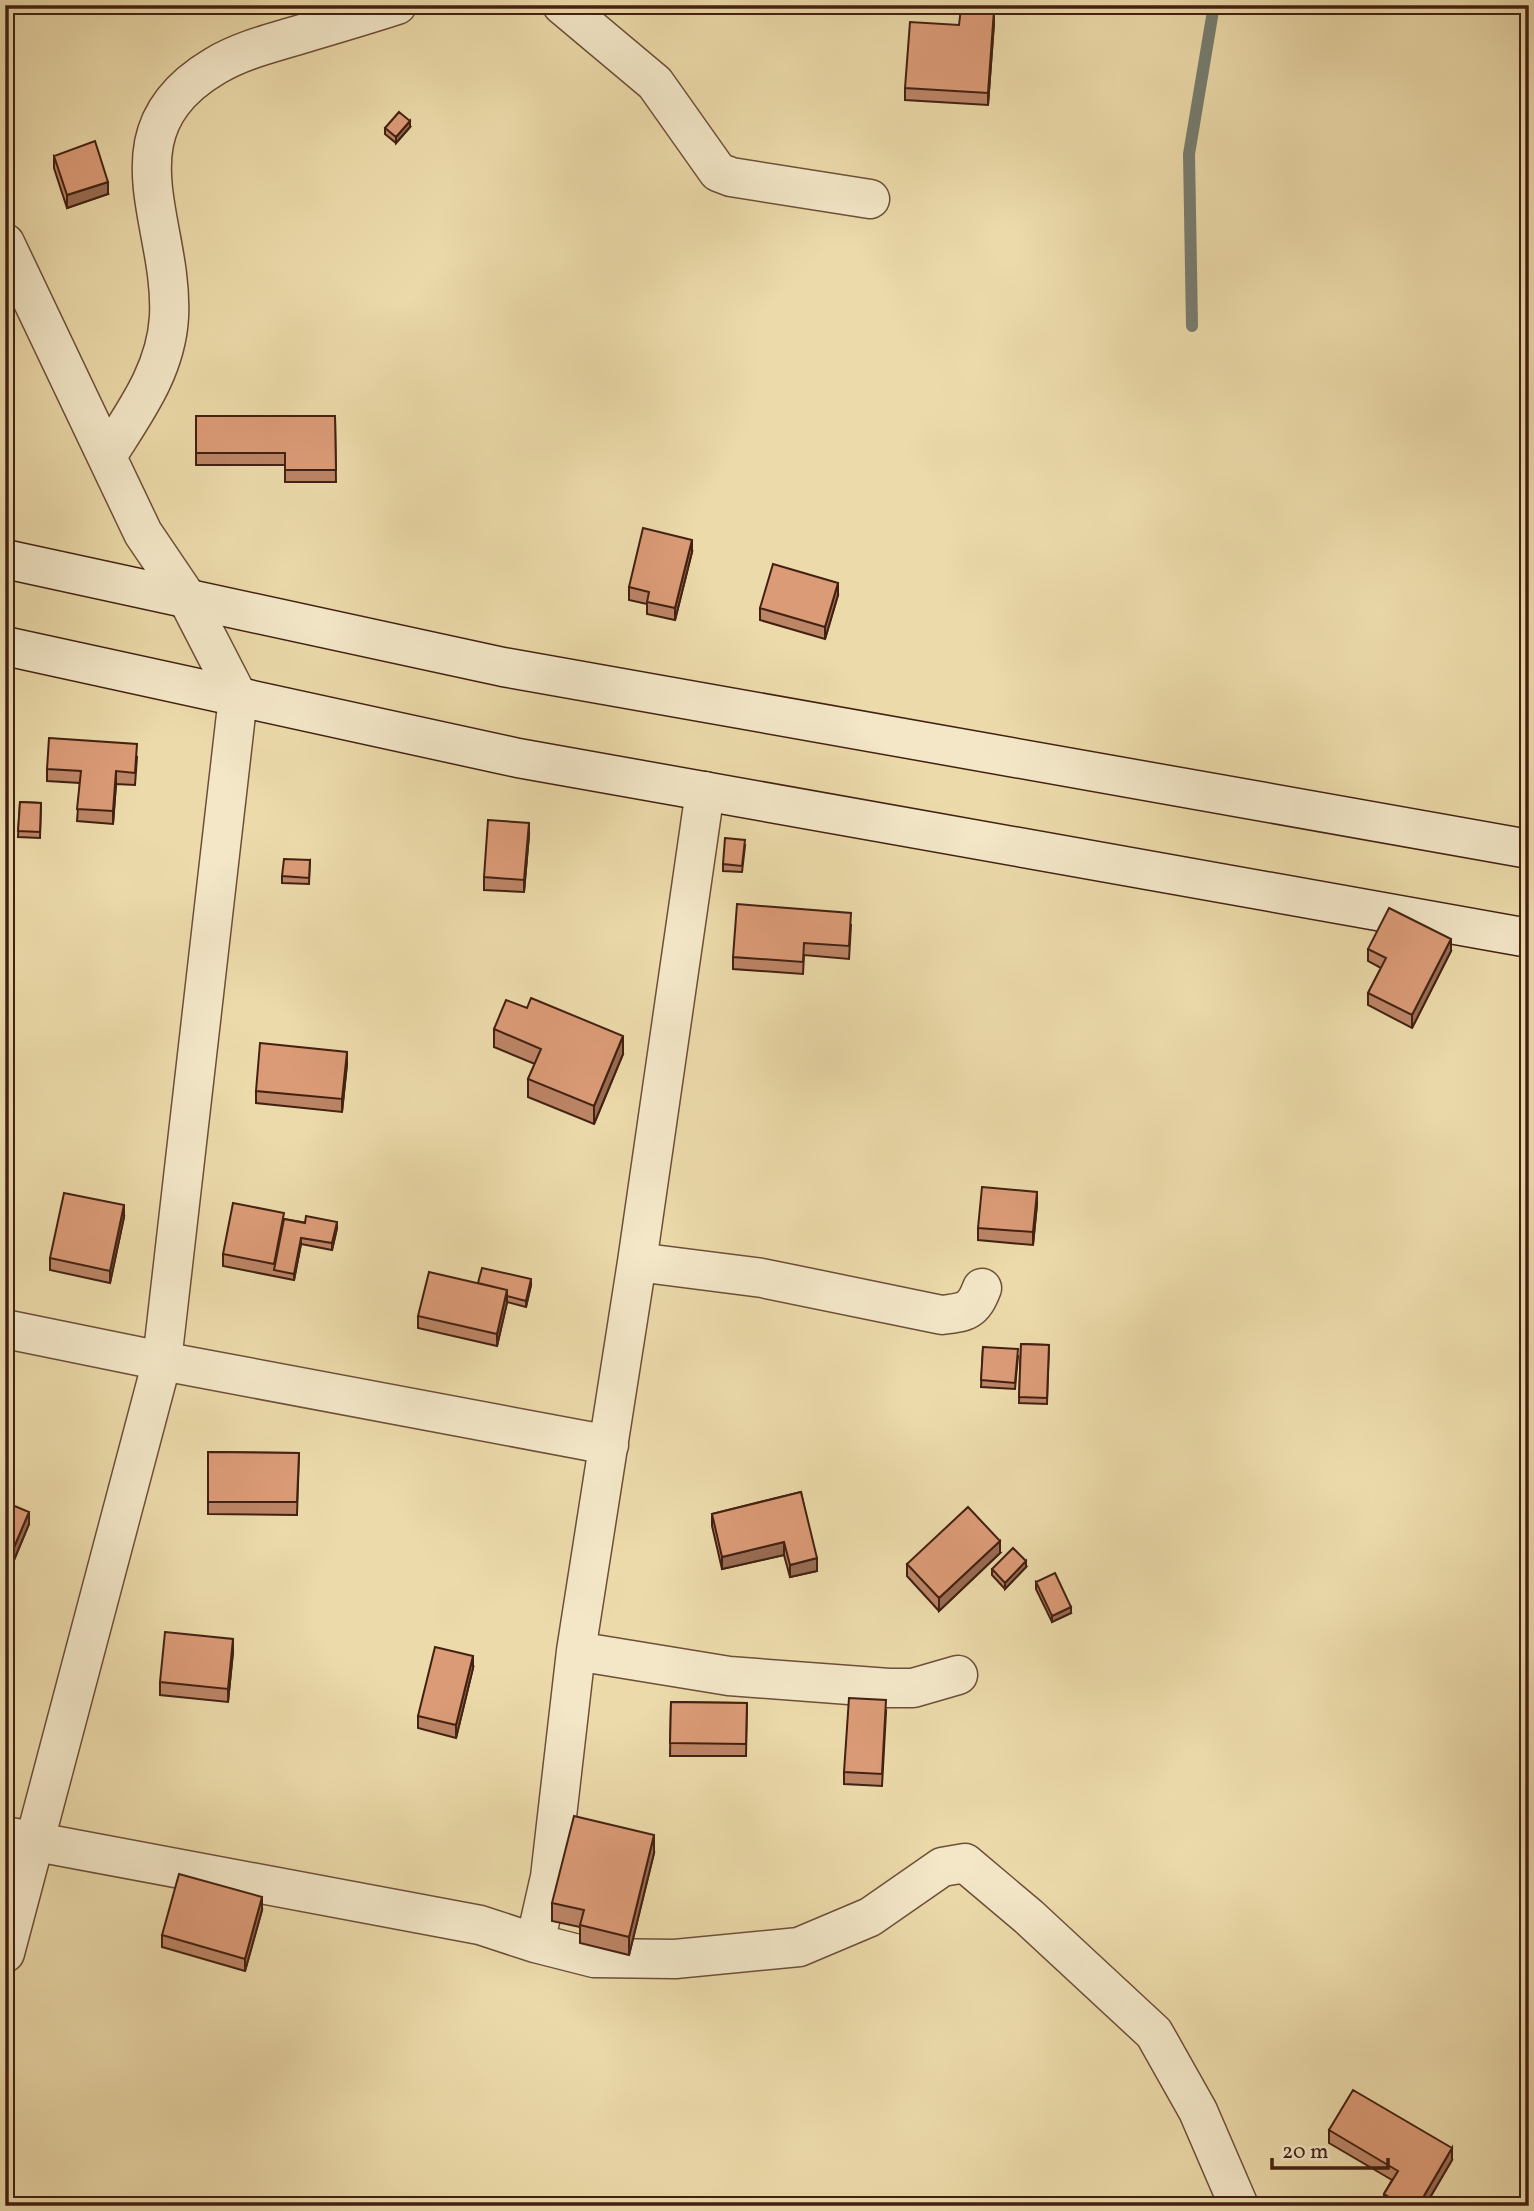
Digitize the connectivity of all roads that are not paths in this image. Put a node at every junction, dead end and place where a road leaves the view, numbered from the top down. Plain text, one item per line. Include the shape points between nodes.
1 (397, 5) edge
2 (562, 5) edge
3 (870, 199) dead end
4 (5, 243) edge
5 (107, 456) junction
6 (5, 559) edge
7 (187, 598) junction
8 (5, 646) edge
9 (238, 697) junction
10 (705, 791) junction
11 (1529, 849) edge
12 (1529, 938) edge
13 (637, 1262) junction
14 (982, 1288) dead end
15 (5, 1329) edge
16 (162, 1361) junction
17 (609, 1445) junction
18 (576, 1651) junction
19 (958, 1675) dead end
20 (20, 1839) edge
21 (535, 1943) junction
22 (5, 1953) edge
23 (1239, 2206) edge

1 - 5 street via 247,51 193,81 174,103 160,125 150,174 168,285 163,355 151,387
2 - 3 street via 655,83 718,172
4 - 5 street
5 - 7 street via 143,533
6 - 7 street
7 - 9 street
7 - 11 street via 503,667
8 - 9 street
9 - 10 street via 519,758
9 - 16 street
10 - 12 street
10 - 13 street
13 - 14 street via 762,1278 942,1315 976,1304
13 - 17 street
15 - 16 street
16 - 17 street
16 - 20 street
17 - 18 street
18 - 19 street via 729,1676 889,1688 913,1688
18 - 21 street via 550,1877
20 - 21 street via 480,1925
20 - 22 street
21 - 23 street via 594,1958 675,1959 800,1947 870,1917 942,1867 965,1863 1154,2033 1198,2111

